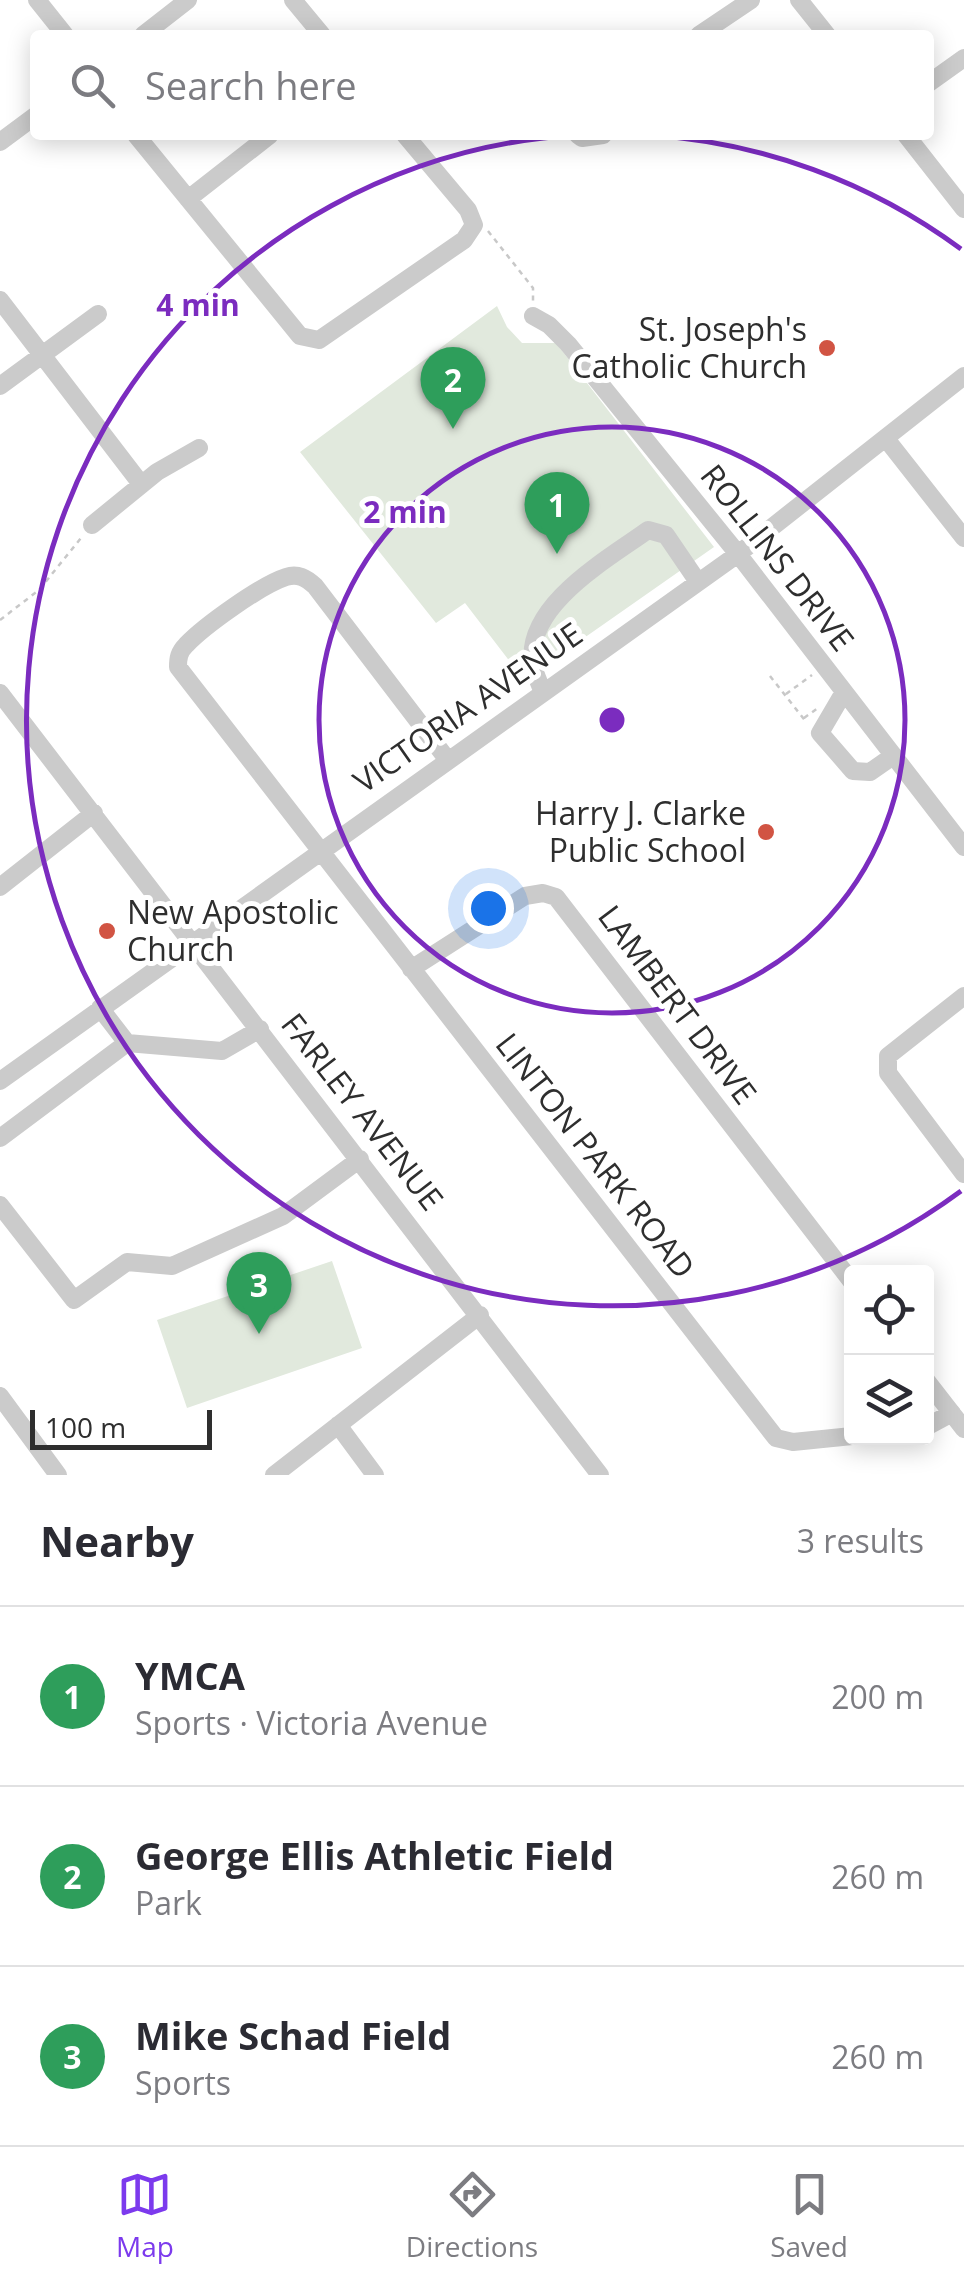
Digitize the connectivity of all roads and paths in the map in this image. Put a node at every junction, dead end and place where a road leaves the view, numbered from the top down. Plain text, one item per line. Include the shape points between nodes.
1 (36, 0) edge
2 (188, 0) edge
3 (292, 0) edge
4 (751, 0) edge
5 (799, 0) edge
6 (61, 30) edge
7 (149, 30) edge
8 (318, 30) edge
9 (706, 30) edge
10 (823, 30) edge
11 (964, 58) edge
12 (934, 80) edge
13 (30, 120) edge
14 (140, 140) edge
15 (263, 140) edge
16 (410, 140) edge
17 (910, 140) edge
18 (0, 142) edge
19 (188, 198) junction
20 (964, 209) edge
21 (474, 223) junction
22 (0, 300) edge
23 (98, 314) dead end
24 (533, 316) joint
25 (44, 356) junction
26 (964, 376) edge
27 (0, 386) edge
28 (886, 440) junction
29 (199, 448) dead end
30 (141, 484) junction
31 (92, 526) joint
32 (964, 538) edge
33 (738, 554) junction
34 (698, 582) junction
35 (0, 620) edge
36 (824, 666) junction
37 (770, 676) dead end
38 (844, 692) junction
39 (543, 693) junction
40 (785, 695) junction
41 (2, 699) edge
42 (820, 733) junction
43 (894, 756) junction
44 (447, 760) junction
45 (94, 814) junction
46 (964, 846) edge
47 (320, 850) junction
48 (0, 887) edge
49 (193, 942) junction
50 (411, 969) junction
51 (964, 996) edge
52 (100, 1008) junction
53 (260, 1029) junction
54 (127, 1042) junction
55 (0, 1080) edge
56 (0, 1138) edge
57 (360, 1159) junction
58 (964, 1174) edge
59 (0, 1205) edge
60 (844, 1272) edge
61 (480, 1316) junction
62 (934, 1390) edge
63 (0, 1396) edge
64 (952, 1414) junction
65 (934, 1423) edge
66 (338, 1425) junction
67 (964, 1429) edge
68 (844, 1437) edge
69 (52, 1473) edge
70 (274, 1475) edge
71 (375, 1475) edge
72 (600, 1475) edge

1 - 6 street
2 - 7 street
3 - 8 street
4 - 9 street
5 - 10 street
11 - 12 street
13 - 18 street
14 - 19 street
15 - 19 street
16 - 21 street
17 - 20 street
19 - 21 street via 310,340 464,240
21 - 24 path via 484,226 533,288
22 - 25 street
23 - 25 street
24 - 33 street, ROLLINS DRIVE via 568,344
25 - 27 street
25 - 30 street
26 - 28 street, VICTORIA AVENUE
28 - 32 street
28 - 33 street, VICTORIA AVENUE
29 - 30 street
30 - 31 street
31 - 35 path via 40,590
33 - 34 street, VICTORIA AVENUE
33 - 36 street, ROLLINS DRIVE
34 - 39 street, VICTORIA AVENUE
34 - 39 street via 666,534 648,530 560,594 538,629 532,661
36 - 38 street, ROLLINS DRIVE
36 - 40 path
37 - 40 path
38 - 42 street
38 - 43 street, ROLLINS DRIVE
39 - 44 street, VICTORIA AVENUE
40 - 42 path
41 - 45 street, FARLEY AVENUE
42 - 43 street via 853,771 870,772
43 - 46 street, ROLLINS DRIVE
44 - 47 street, VICTORIA AVENUE
44 - 47 street, LINTON PARK ROAD via 304,576 288,576 238,604 186,644 178,667
45 - 48 street
45 - 49 street, FARLEY AVENUE
47 - 49 street, VICTORIA AVENUE
47 - 50 street, LINTON PARK ROAD
49 - 52 street, VICTORIA AVENUE
49 - 53 street, FARLEY AVENUE
50 - 60 street, LAMBERT DRIVE via 525,896 556,897
50 - 68 street, LINTON PARK ROAD via 776,1438
51 - 58 street via 888,1056 888,1074
52 - 54 street
52 - 55 street, VICTORIA AVENUE
53 - 54 street via 222,1051
53 - 57 street, FARLEY AVENUE
54 - 56 street
57 - 59 street via 283,1216 172,1266 127,1262 74,1300
57 - 61 street, FARLEY AVENUE
61 - 66 street
61 - 72 street, FARLEY AVENUE
62 - 64 street
63 - 69 street
64 - 65 street
64 - 67 street
66 - 70 street
66 - 71 street

